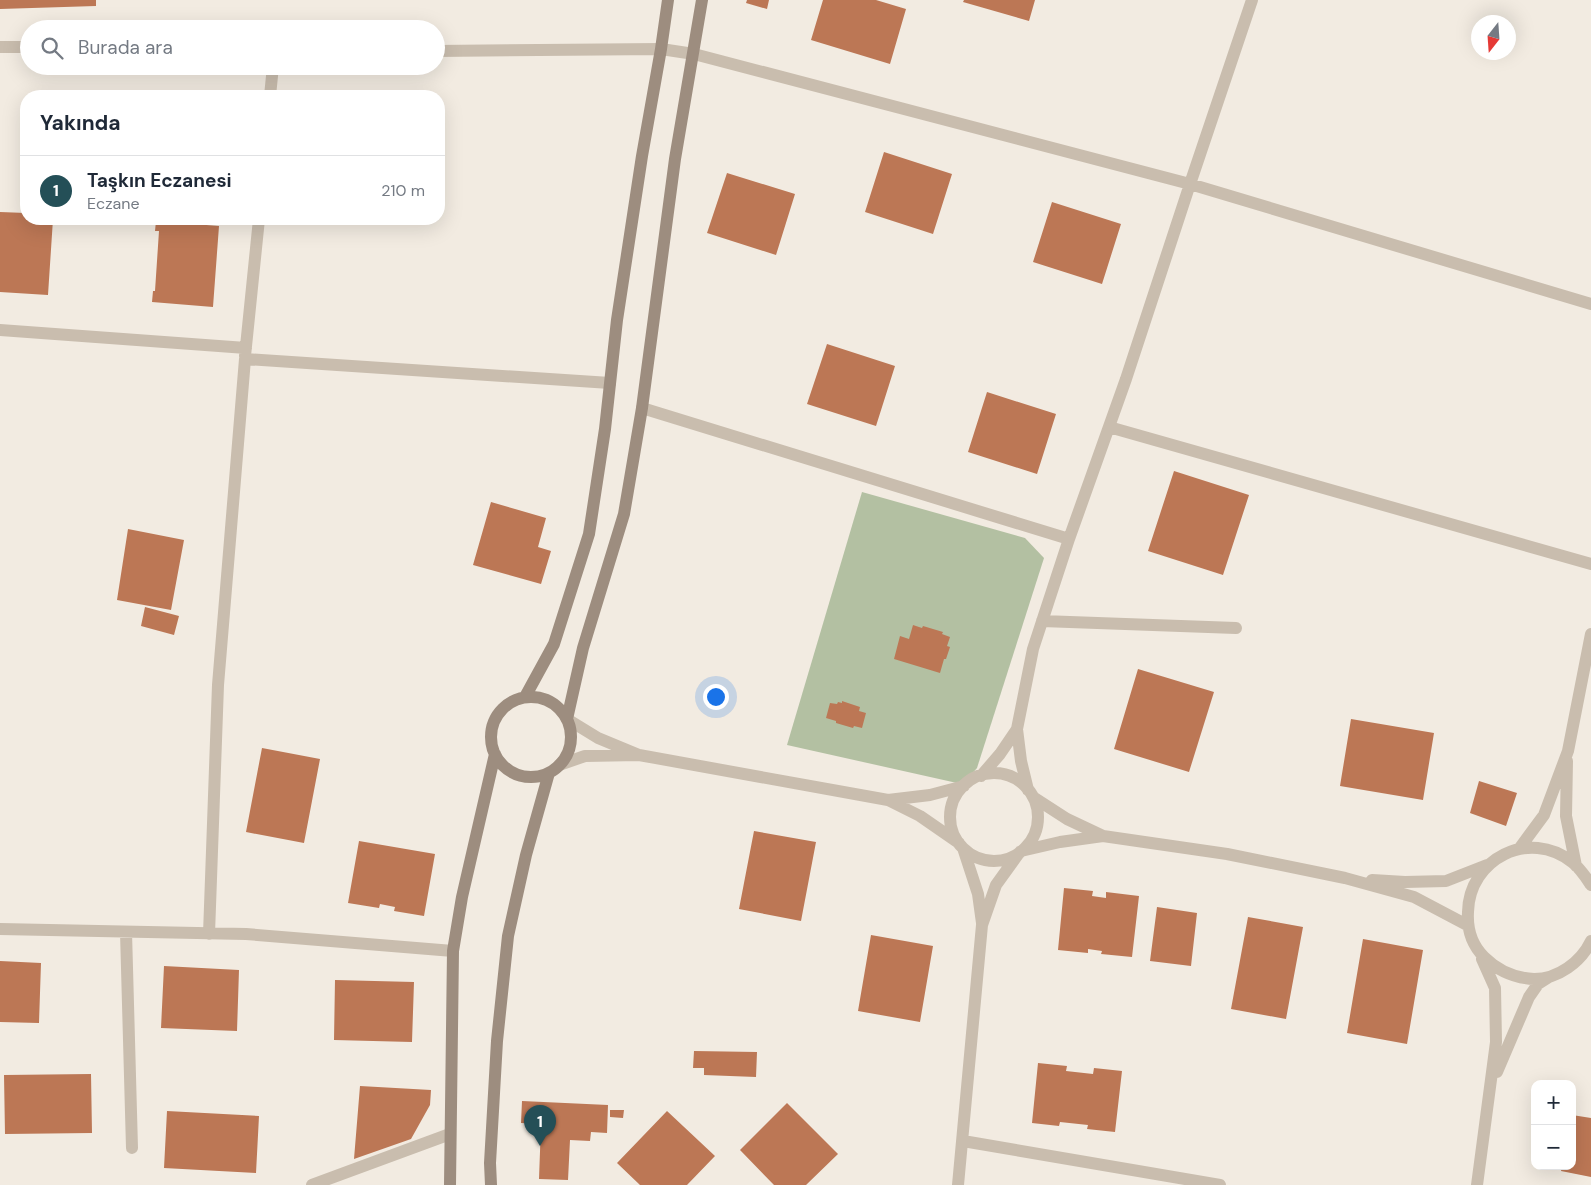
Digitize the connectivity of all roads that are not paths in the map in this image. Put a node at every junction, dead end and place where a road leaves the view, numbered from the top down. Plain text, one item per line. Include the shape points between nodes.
1 (668, 0) edge
2 (702, 0) edge
3 (1252, 0) edge
4 (0, 47) edge
5 (20, 47) edge
6 (661, 49) junction
7 (445, 51) edge
8 (694, 54) junction
9 (272, 75) edge
10 (271, 90) edge
11 (1190, 184) junction
12 (258, 225) edge
13 (1591, 304) edge
14 (0, 330) edge
15 (246, 353) junction
16 (610, 383) junction
17 (642, 408) junction
18 (1109, 427) junction
19 (1069, 539) junction
20 (1591, 564) edge
21 (1042, 621) junction
22 (1236, 628) dead end
23 (1591, 634) edge
24 (525, 697) junction
25 (567, 719) junction
26 (1017, 729) junction
27 (1568, 751) junction
28 (495, 754) junction
29 (639, 755) junction
30 (554, 769) junction
31 (981, 776) junction
32 (964, 786) junction
33 (1031, 793) junction
34 (888, 800) junction
35 (1103, 836) junction
36 (961, 845) junction
37 (1519, 849) junction
38 (1020, 852) junction
39 (1488, 864) junction
40 (1576, 866) junction
41 (1345, 878) junction
42 (1591, 885) edge
43 (982, 925) junction
44 (1467, 925) junction
45 (0, 929) edge
46 (126, 932) junction
47 (209, 934) junction
48 (1591, 941) edge
49 (453, 951) junction
50 (1479, 952) junction
51 (1586, 954) edge
52 (1552, 975) junction
53 (1491, 1085) junction
54 (450, 1134) junction
55 (963, 1141) junction
56 (132, 1148) dead end
57 (312, 1185) edge
58 (450, 1185) edge
59 (491, 1185) edge
60 (958, 1185) edge
61 (1220, 1185) edge
62 (1477, 1185) edge

1 - 6 main road
2 - 8 main road
3 - 11 street
4 - 5 street
6 - 7 street
6 - 8 street
6 - 16 main road via 640,166
8 - 11 street
8 - 17 main road via 675,159
9 - 10 street
11 - 13 street
11 - 18 street
12 - 15 street
14 - 15 street
15 - 16 street
15 - 47 street via 218,685
16 - 24 main road via 589,534 554,644
17 - 19 street
17 - 25 main road via 624,514 583,648
18 - 19 street
18 - 20 street
19 - 21 street
21 - 22 street
21 - 26 street
23 - 27 street
24 - 25 main road via 549,702
24 - 28 main road via 502,708 495,719 491,730
25 - 29 street via 598,738
25 - 30 main road via 570,743 566,755
26 - 31 street
26 - 33 street via 1020,761
27 - 37 street via 1544,814
27 - 40 street via 1566,816
28 - 30 main road via 512,772 524,776 537,776
28 - 49 main road
29 - 30 street via 586,756
29 - 34 street
30 - 59 main road via 526,855 508,936 497,1041
31 - 32 street
31 - 33 street via 1001,774 1013,778
32 - 34 street
32 - 36 street via 952,804 950,819 953,833
33 - 35 street via 1067,820
33 - 38 street via 1038,818 1035,833 1028,846
34 - 36 street via 920,816
35 - 38 street
35 - 41 street via 1227,854
36 - 38 street via 973,856 987,860 1002,860
36 - 43 street via 978,894
37 - 39 street
37 - 40 street via 1555,852
38 - 43 street via 996,885
39 - 41 street via 1446,881
39 - 44 street via 1468,898
40 - 42 street
41 - 44 street via 1414,898
43 - 55 street
44 - 50 street
45 - 46 street
46 - 47 street
46 - 56 street
47 - 49 street via 246,934
48 - 51 street
49 - 54 main road
50 - 52 street via 1494,967 1514,976 1536,979
50 - 53 street via 1495,988 1496,1042
51 - 52 street
52 - 53 street via 1538,984 1528,998
53 - 62 street
54 - 57 street
54 - 58 main road
55 - 60 street
55 - 61 street

